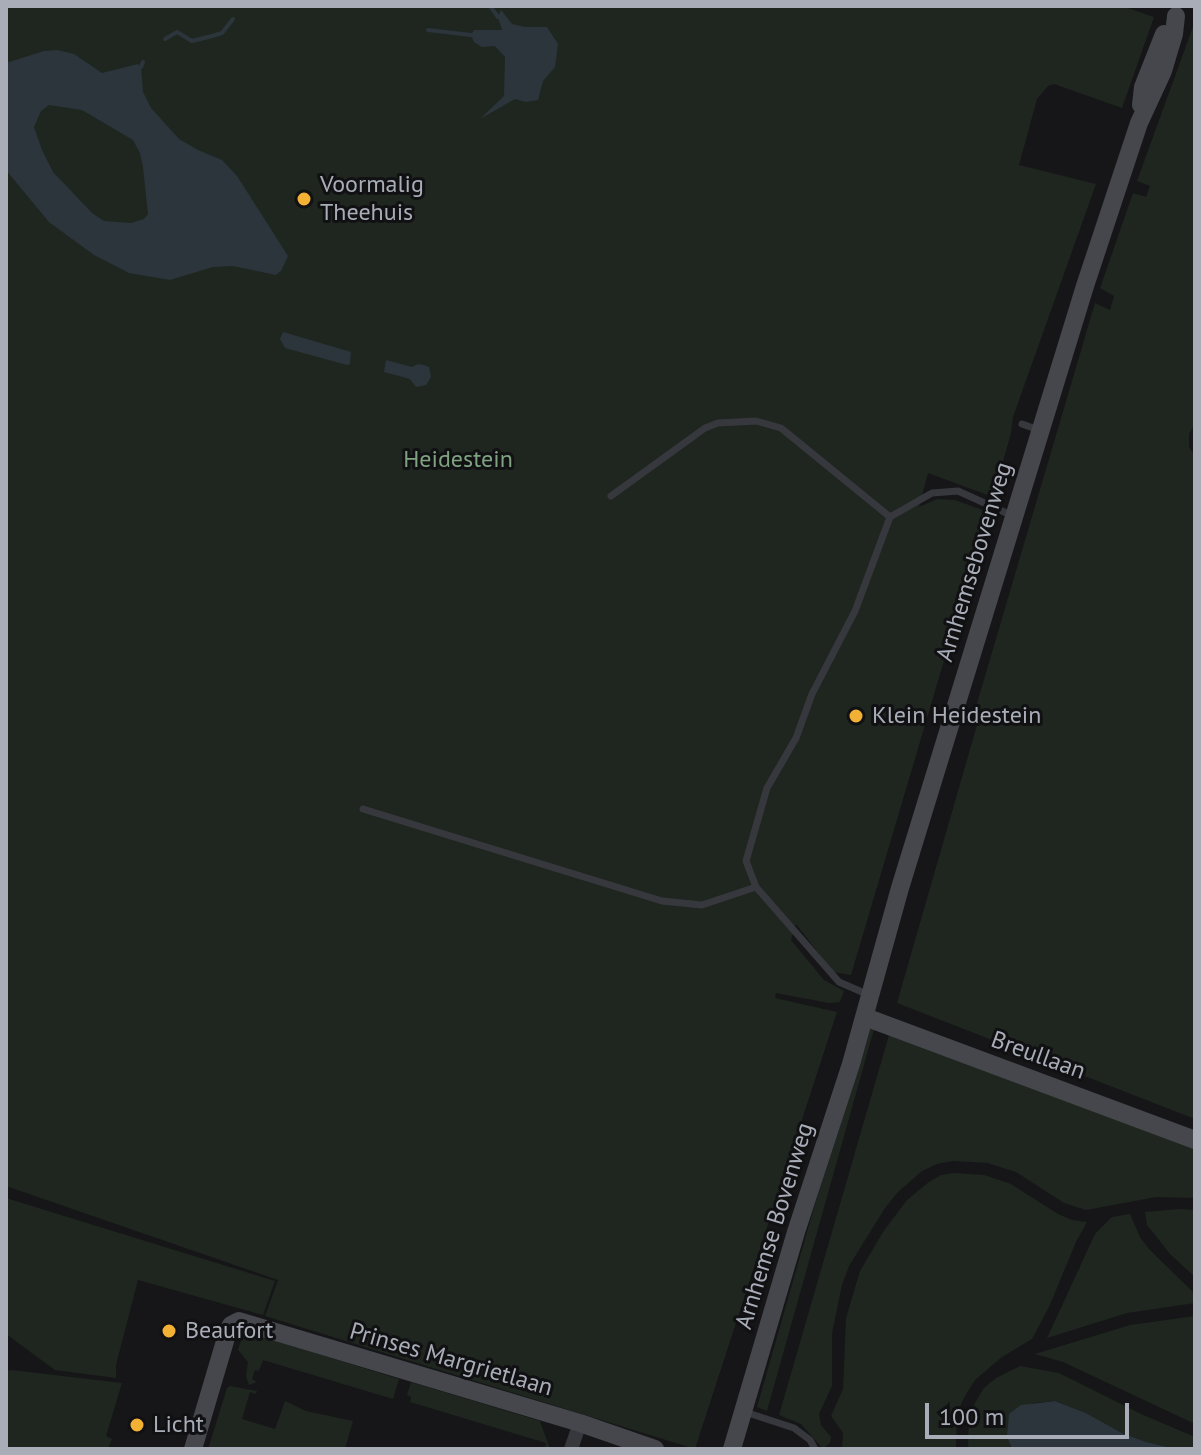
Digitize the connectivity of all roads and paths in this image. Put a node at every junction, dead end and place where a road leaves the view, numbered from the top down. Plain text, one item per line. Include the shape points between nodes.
1 (1177, 11) edge
2 (1022, 424) dead end
3 (1041, 430) junction
4 (611, 496) dead end
5 (1014, 516) junction
6 (890, 517) junction
7 (363, 809) dead end
8 (756, 887) junction
9 (871, 996) junction
10 (865, 1017) junction
11 (1195, 1140) edge
12 (743, 1411) junction
13 (580, 1423) junction
14 (193, 1449) edge
15 (571, 1449) edge
16 (655, 1449) edge
17 (732, 1449) edge
18 (815, 1449) edge

1 - 3 main road, Arnhemsebovenweg via 1146,77 1139,123
2 - 3 lane
3 - 5 main road, Arnhemsebovenweg
4 - 6 lane via 705,428 756,421 781,428
5 - 6 lane via 958,491 932,493
5 - 9 main road, Arnhemsebovenweg
6 - 8 lane via 855,611 767,788 746,861
7 - 8 lane via 662,901 702,905
8 - 9 lane via 839,982
9 - 10 main road, Arnhemsebovenweg
10 - 11 main road, Breullaan
10 - 12 main road, Arnhemse Bovenweg
12 - 17 main road, Arnhemse Bovenweg
12 - 18 lane via 794,1428
13 - 14 main road, Prinses Margrietlaan via 239,1321 228,1331
13 - 15 street
13 - 16 main road, Prinses Margrietlaan

